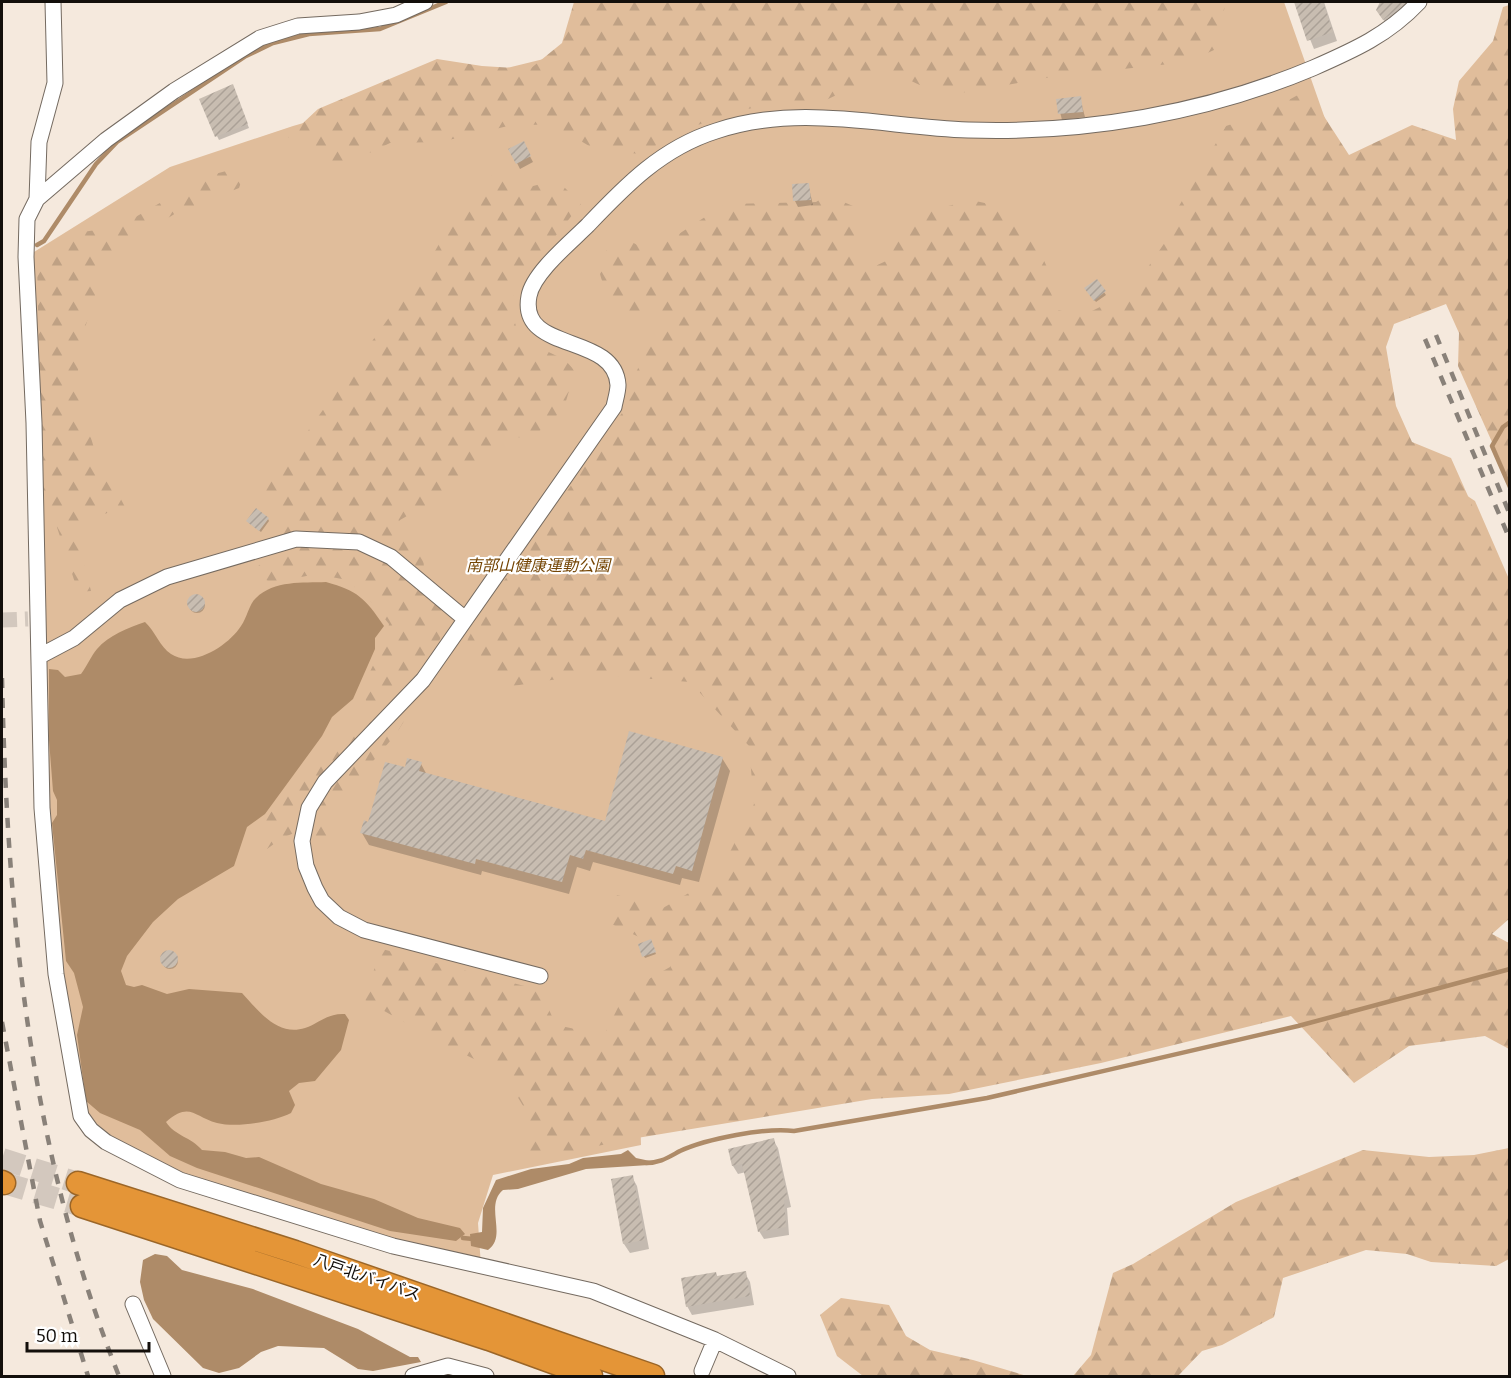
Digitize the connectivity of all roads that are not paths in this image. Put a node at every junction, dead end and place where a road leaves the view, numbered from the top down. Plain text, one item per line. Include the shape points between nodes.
1 (53, 2) edge
2 (425, 2) edge
3 (1419, 2) edge
4 (37, 200) junction
5 (464, 618) junction
6 (40, 656) junction
7 (540, 976) dead end
8 (78, 1183) tunnel mouth
9 (82, 1206) tunnel mouth
10 (133, 1304) dead end
11 (715, 1340) junction
12 (702, 1371) dead end
13 (163, 1377) edge
14 (413, 1377) edge
15 (486, 1377) edge
16 (591, 1377) edge
17 (653, 1377) edge
18 (788, 1377) edge

1 - 4 street via 56,83 39,142
2 - 4 street via 396,15 298,26 260,38 174,91 106,140
3 - 5 street via 1400,22 1359,48 1244,94 1198,107 1067,127 1016,129 969,130 816,117 775,118 715,131 682,144 655,161 533,283 528,298 533,320 548,336 598,353 613,366 618,385 614,408
4 - 6 street via 27,219 26,257 34,423 34,619
5 - 6 street via 391,557 359,542 296,539 167,577 120,600 74,638
5 - 7 street via 423,680 325,782 309,808 302,841 306,866 322,901 339,917 364,930
6 - 11 street via 42,808 56,974 81,1116 91,1130 106,1142 180,1180 393,1246 593,1291
8 - 17 highway, 八戸北バイパス via 295,1252
9 - 16 highway, 八戸北バイパス via 489,1339
10 - 13 street
11 - 12 street
11 - 18 street
14 - 15 street via 448,1366

